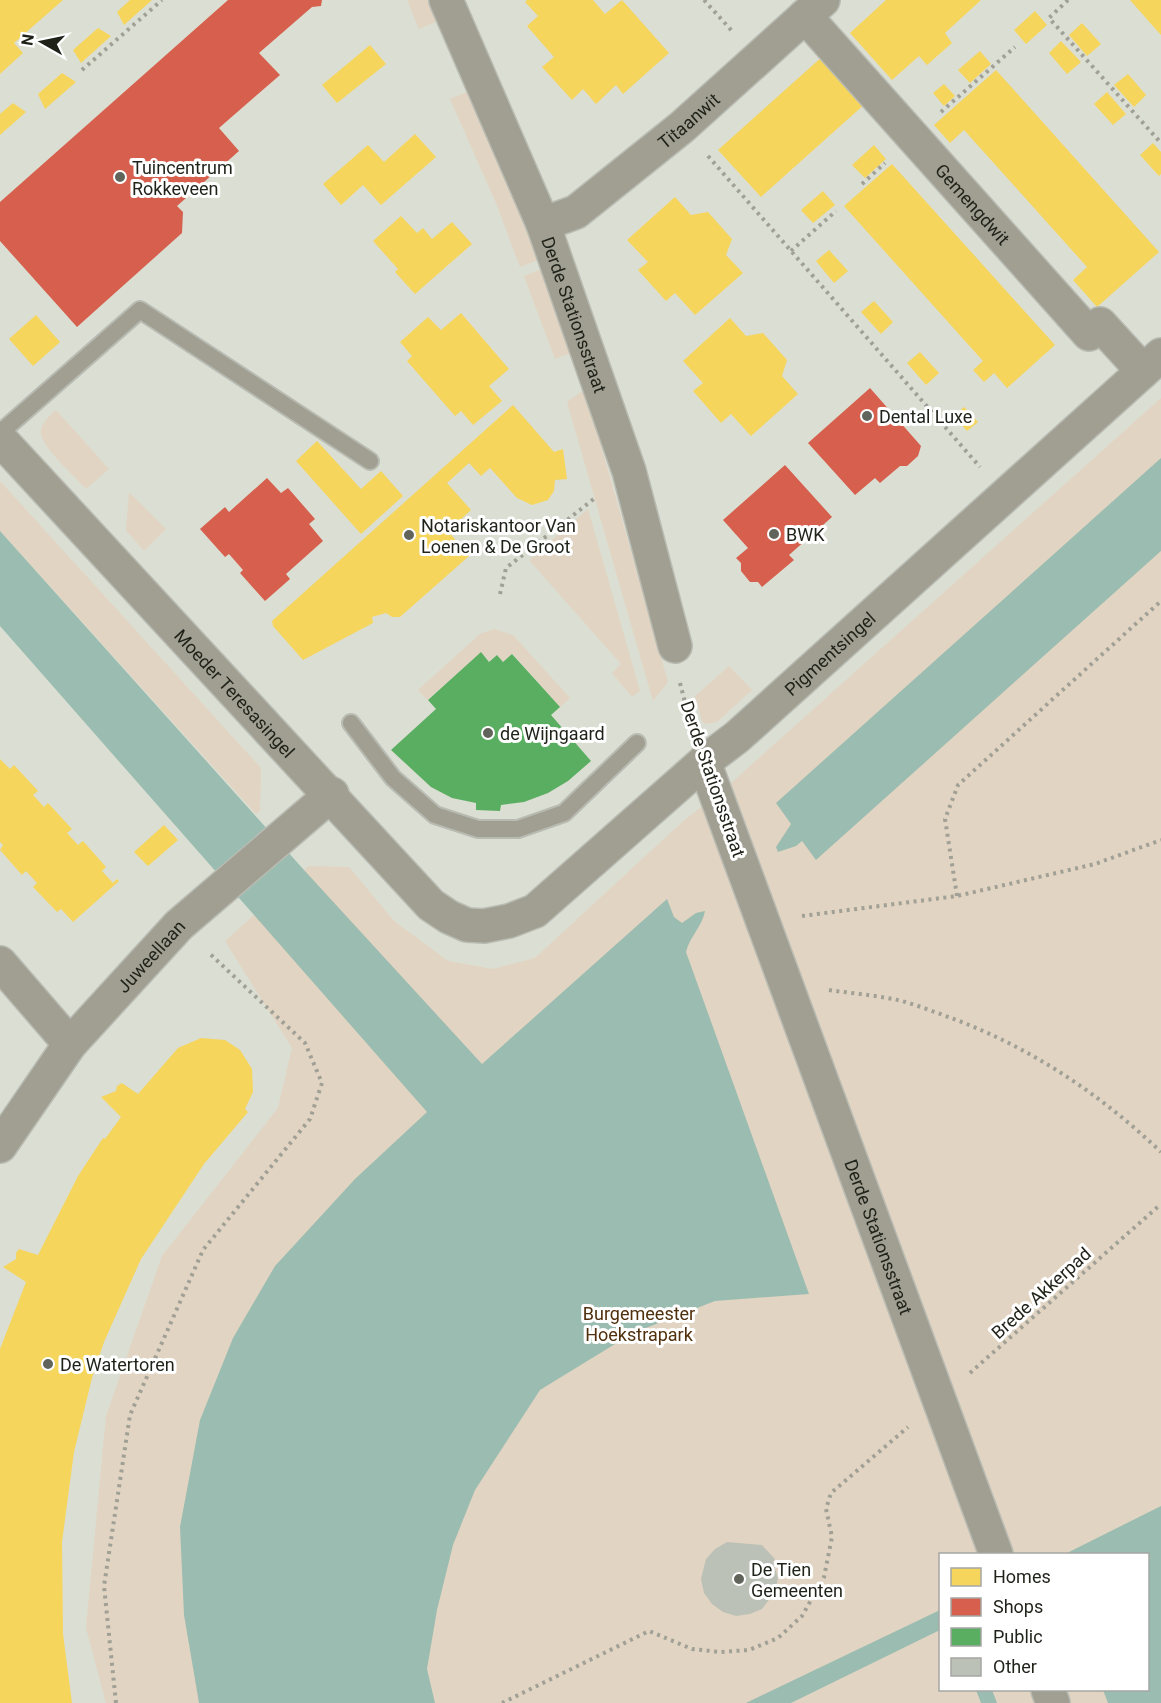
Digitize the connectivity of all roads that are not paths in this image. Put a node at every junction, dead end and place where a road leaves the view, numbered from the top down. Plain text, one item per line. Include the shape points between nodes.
1 (446, 0) edge
2 (814, 8) edge
3 (543, 224) junction
4 (1152, 363) edge
5 (0, 433) edge
6 (0, 439) edge
7 (370, 461) dead end
8 (675, 646) road end
9 (351, 723) dead end
10 (637, 743) dead end
11 (704, 762) junction
12 (332, 795) junction
13 (484, 926) joint
14 (0, 963) edge
15 (70, 1044) junction
16 (0, 1146) edge
17 (996, 1553) edge

1 - 3 street, Derde Stationsstraat
2 - 3 street, Titaanwit via 682,127 576,212
2 - 4 street, Gemengdwit via 913,137 1089,334 1100,324
3 - 8 street, Derde Stationsstraat via 629,471
4 - 11 street, Pigmentsingel via 737,737
5 - 7 lane via 140,310
6 - 12 street, Moeder Teresasingel
9 - 10 lane via 393,778 435,815 478,829 518,829 564,813
11 - 13 street, Pigmentsingel via 535,911
11 - 17 street, Derde Stationsstraat
12 - 13 street, Moeder Teresasingel via 431,904 448,918
12 - 15 street, Juweellaan via 179,925
14 - 15 street
15 - 16 street, Juweellaan

